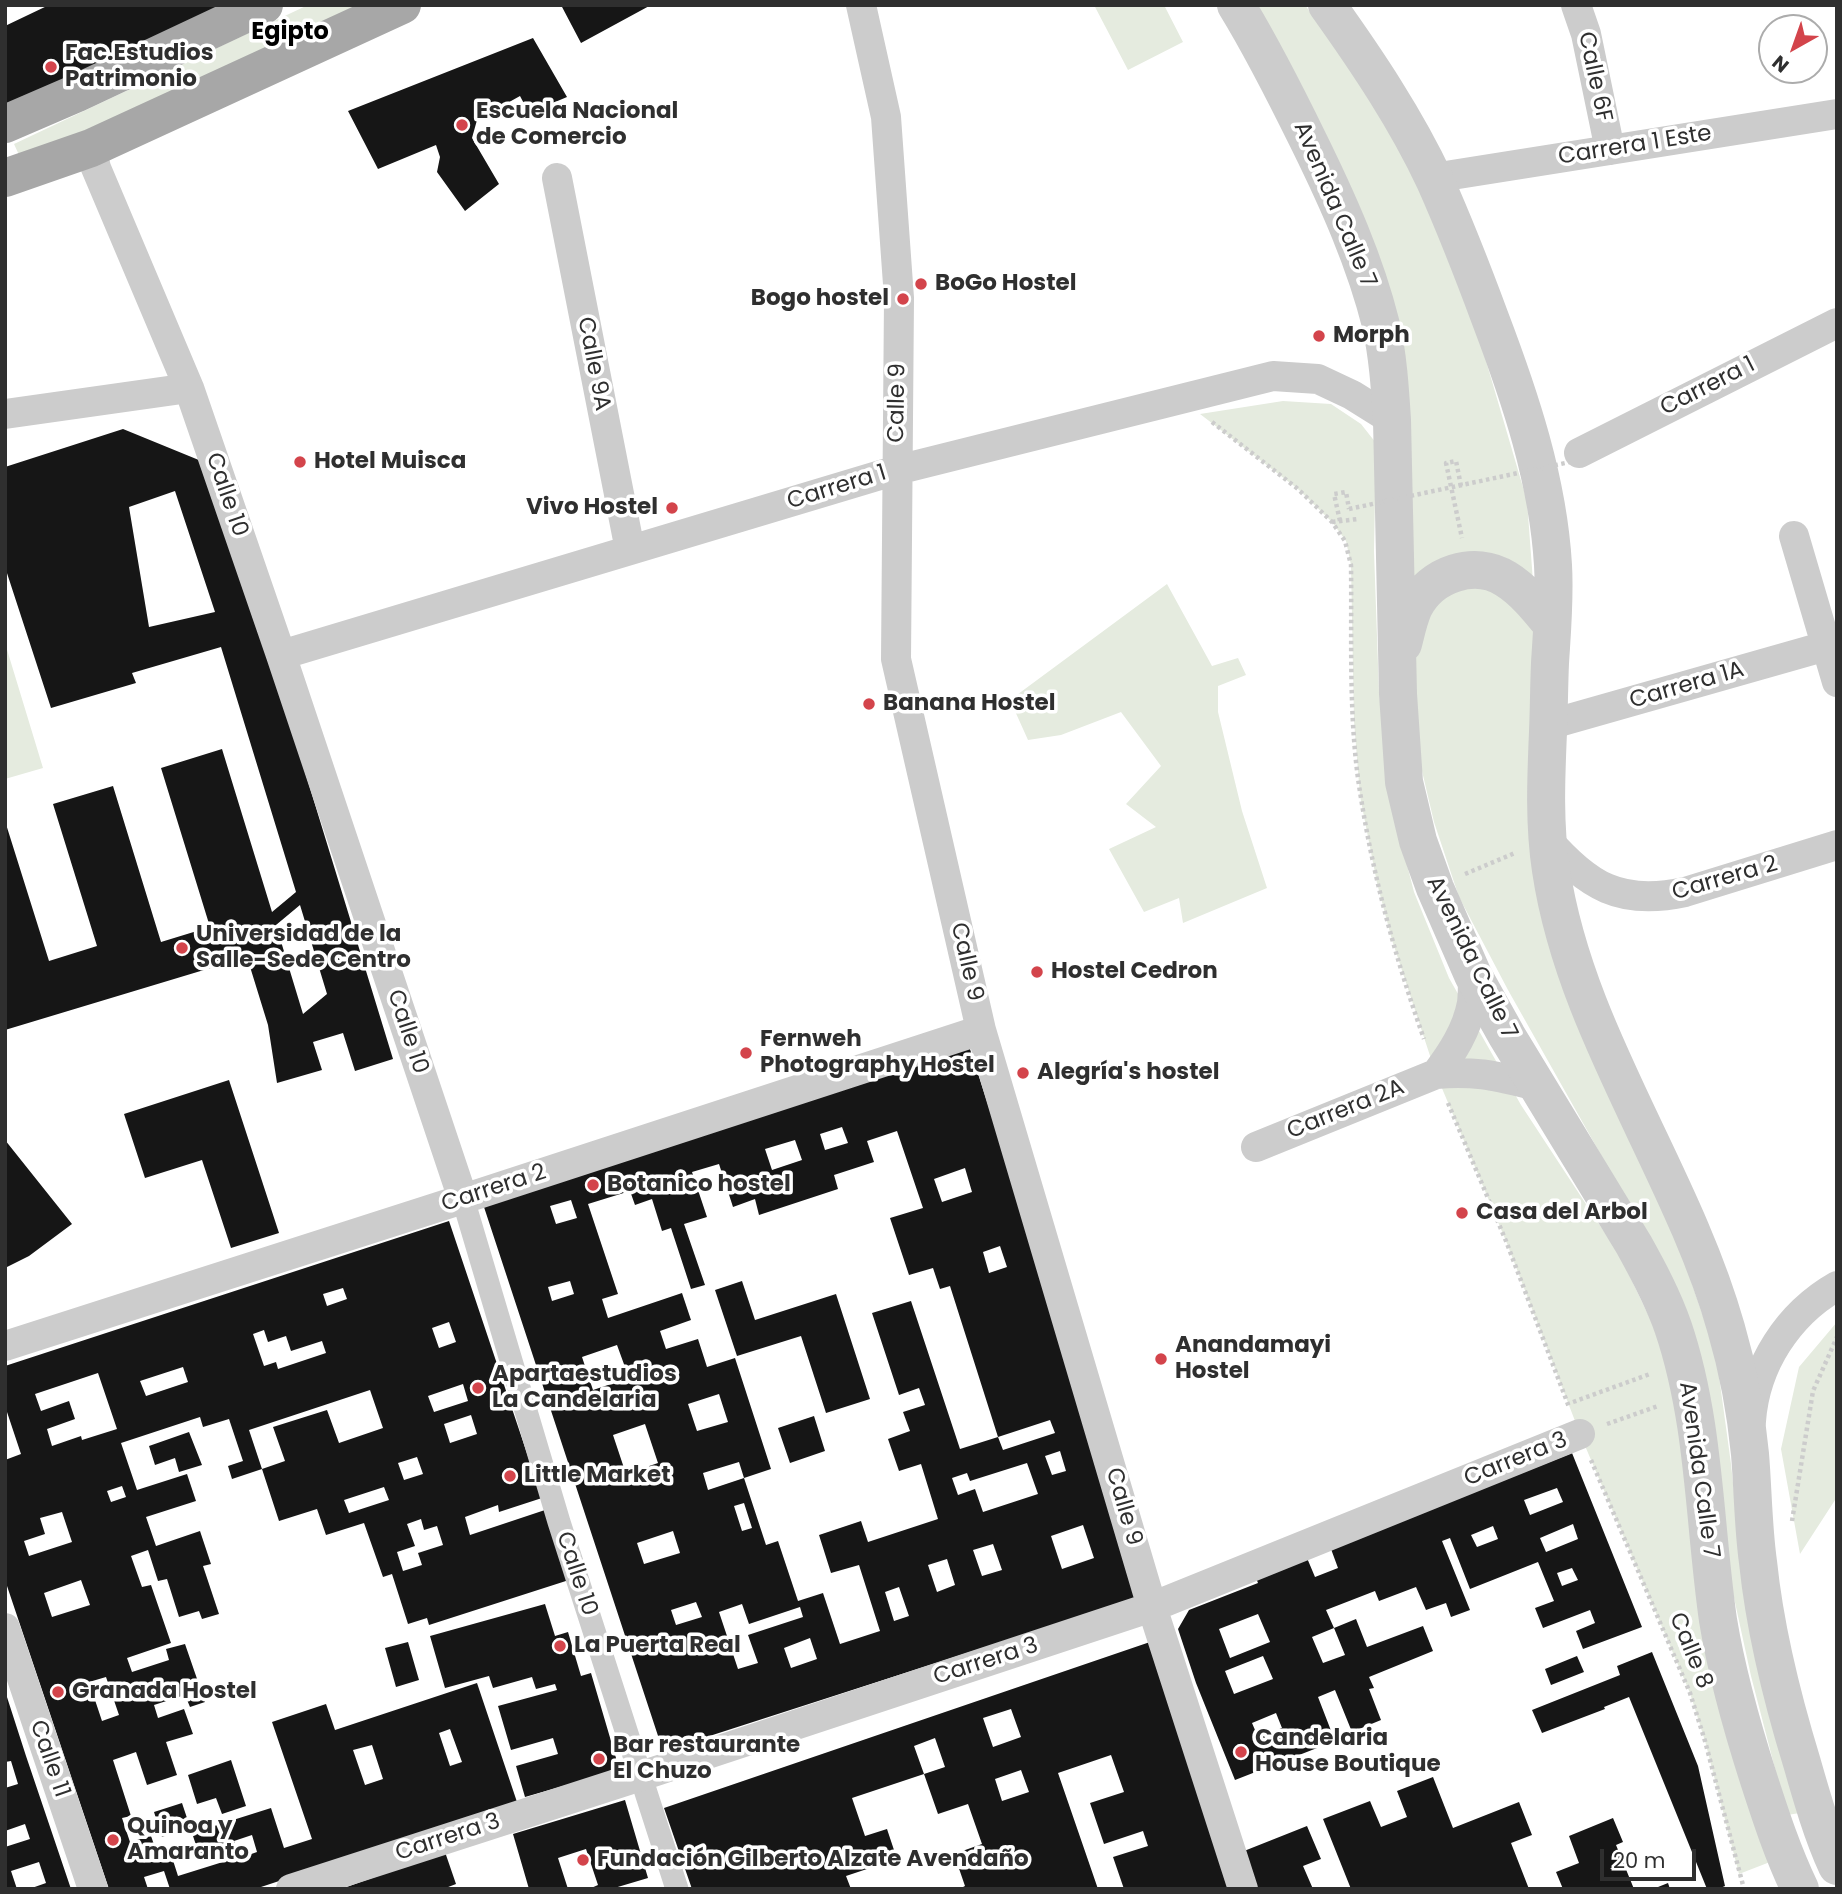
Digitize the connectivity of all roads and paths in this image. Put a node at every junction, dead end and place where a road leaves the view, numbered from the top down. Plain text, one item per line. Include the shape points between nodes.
1 (264, 5) edge
2 (402, 5) edge
3 (861, 5) edge
4 (1236, 5) edge
5 (1327, 5) edge
6 (1576, 5) edge
7 (1837, 114) edge
8 (5, 124) edge
9 (91, 148) junction
10 (1610, 150) junction
11 (557, 177) dead end
12 (5, 178) edge
13 (1433, 178) junction
14 (1837, 323) edge
15 (189, 388) junction
16 (5, 414) edge
17 (1392, 420) junction
18 (1575, 458) joint
19 (897, 470) junction
20 (1461, 485) junction
21 (1456, 508) dead end
22 (1340, 521) dead end
23 (1794, 536) dead end
24 (630, 550) junction
25 (1552, 625) junction
26 (1826, 646) junction
27 (281, 655) junction
28 (1397, 664) junction
29 (1837, 682) edge
30 (1548, 725) junction
31 (1533, 845) junction
32 (1837, 845) edge
33 (1464, 875) dead end
34 (1474, 975) junction
35 (981, 1030) junction
36 (1436, 1074) junction
37 (1537, 1086) junction
38 (1256, 1147) dead end
39 (463, 1199) junction
40 (1837, 1286) edge
41 (1837, 1337) edge
42 (5, 1346) edge
43 (1652, 1373) dead end
44 (1670, 1402) dead end
45 (1568, 1404) dead end
46 (1580, 1434) junction
47 (1749, 1450) junction
48 (1791, 1525) dead end
49 (1152, 1607) junction
50 (5, 1628) edge
51 (641, 1776) junction
52 (1837, 1868) edge
53 (1797, 1888) edge
54 (93, 1889) edge
55 (291, 1889) edge
56 (677, 1889) edge
57 (1243, 1889) edge
58 (1744, 1889) edge

1 - 8 main road
2 - 9 main road
3 - 19 street, Calle 9 via 886,117 899,298
4 - 17 street, Avenida Calle 7 via 1331,187 1366,272 1382,328
5 - 13 street, Avenida Calle 7 via 1386,94
6 - 10 street, Calle 6F
7 - 10 street, Carrera 1 Este
9 - 12 main road
9 - 15 street, Calle 10
10 - 13 street, Carrera 1 Este
11 - 24 street, Calle 9A
13 - 25 street, Avenida Calle 7 via 1506,360 1534,451 1553,560
14 - 18 street, Carrera 1
15 - 16 street
15 - 27 street, Calle 10
17 - 19 street, Carrera 1 via 1318,379 1273,376
17 - 28 street, Avenida Calle 7
18 - 20 path, bridge
19 - 24 street, Carrera 1
19 - 35 street, Calle 9 via 895,659
20 - 21 path via 1456,460 1446,463
20 - 22 path, bridge via 1349,509 1346,492 1334,494
23 - 26 street
24 - 27 street, Carrera 1
25 - 28 street via 1507,580 1490,571 1461,571 1440,579 1421,596 1413,608
25 - 30 street, Avenida Calle 7
26 - 29 street
26 - 30 street, Carrera 1A
27 - 39 street, Calle 10
28 - 34 street, Avenida Calle 7 via 1410,811 1434,888
30 - 31 street, Avenida Calle 7
31 - 32 street, Carrera 2 via 1608,889 1646,897 1685,892
31 - 33 path
31 - 47 street, Avenida Calle 7 via 1584,992 1716,1297 1735,1364
34 - 36 street via 1466,1023
34 - 37 street, Avenida Calle 7
35 - 39 street, Carrera 2
35 - 49 street, Calle 9
36 - 37 street, Carrera 2A via 1480,1073
36 - 38 street, Carrera 2A
37 - 53 street, Avenida Calle 7 via 1634,1245 1673,1329 1696,1430 1718,1622 1730,1681
39 - 42 street, Carrera 2
39 - 51 street, Calle 10
40 - 47 street via 1799,1315 1772,1352 1755,1395
41 - 48 path via 1813,1391
43 - 45 path
44 - 46 path, Carrera 3
46 - 49 street, Carrera 3
46 - 58 path, Calle 8 via 1690,1693
47 - 52 street, Avenida Calle 7 via 1758,1563 1776,1661 1793,1735
49 - 51 street, Carrera 3
49 - 57 street, Calle 9
50 - 54 street, Calle 11
51 - 55 street, Carrera 3
51 - 56 street, Calle 10
52 - 53 street

